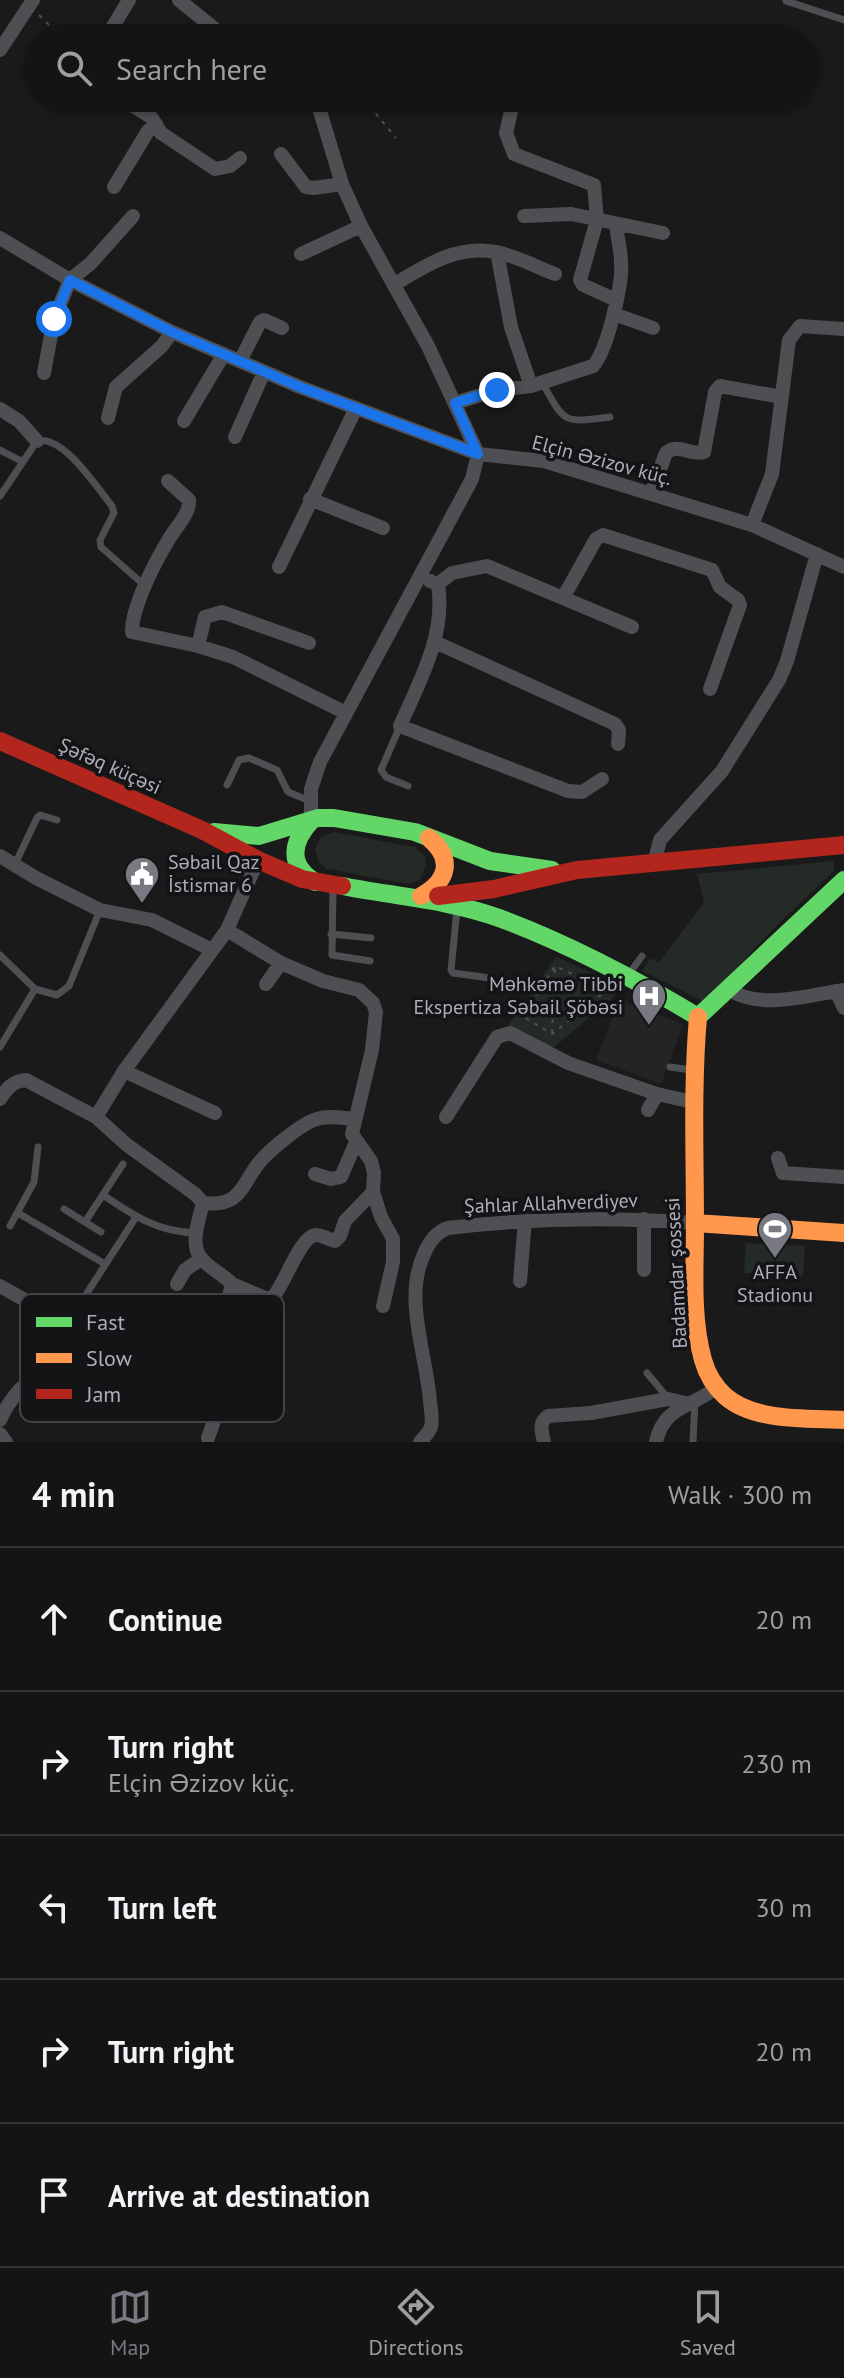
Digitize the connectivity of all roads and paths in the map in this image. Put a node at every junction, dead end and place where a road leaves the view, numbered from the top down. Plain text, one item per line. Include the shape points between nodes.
1 (129, 0) edge
2 (179, 0) edge
3 (786, 1) edge
4 (31, 3) edge
5 (844, 20) edge
6 (49, 24) edge
7 (114, 24) edge
8 (209, 24) edge
9 (0, 50) edge
10 (143, 112) edge
11 (320, 112) edge
12 (375, 112) edge
13 (511, 112) edge
14 (156, 124) junction
15 (396, 138) dead end
16 (281, 154) dead end
17 (240, 158) dead end
18 (342, 184) junction
19 (114, 187) dead end
20 (133, 216) dead end
21 (524, 216) dead end
22 (597, 220) junction
23 (616, 224) junction
24 (361, 226) junction
25 (663, 233) dead end
26 (3, 245) edge
27 (497, 252) junction
28 (301, 254) dead end
29 (555, 274) dead end
30 (70, 280) junction
31 (395, 284) junction
32 (615, 307) junction
33 (282, 328) dead end
34 (653, 328) dead end
35 (844, 329) edge
36 (172, 332) junction
37 (224, 354) junction
38 (240, 361) junction
39 (264, 372) junction
40 (44, 373) dead end
41 (536, 384) junction
42 (782, 397) junction
43 (455, 403) junction
44 (356, 408) junction
45 (0, 409) edge
46 (610, 417) dead end
47 (108, 418) dead end
48 (184, 421) dead end
49 (235, 437) dead end
50 (37, 441) junction
51 (0, 450) edge
52 (478, 454) junction
53 (23, 462) junction
54 (168, 481) dead end
55 (651, 494) junction
56 (0, 496) edge
57 (310, 499) junction
58 (752, 525) junction
59 (383, 528) dead end
60 (817, 554) junction
61 (279, 567) dead end
62 (844, 567) edge
63 (420, 577) junction
64 (438, 584) junction
65 (146, 587) junction
66 (563, 598) junction
67 (632, 627) dead end
68 (435, 642) junction
69 (309, 643) dead end
70 (198, 646) junction
71 (710, 689) dead end
72 (344, 712) junction
73 (400, 726) junction
74 (0, 741) edge
75 (618, 744) dead end
76 (602, 779) dead end
77 (227, 785) dead end
78 (408, 786) dead end
79 (310, 801) junction
80 (57, 820) dead end
81 (311, 821) junction
82 (202, 830) junction
83 (424, 835) junction
84 (844, 845) edge
85 (0, 856) edge
86 (258, 860) junction
87 (654, 863) junction
88 (15, 864) junction
89 (577, 870) junction
90 (844, 880) edge
91 (328, 886) junction
92 (406, 899) junction
93 (457, 907) junction
94 (100, 910) junction
95 (227, 930) junction
96 (331, 934) junction
97 (371, 938) dead end
98 (212, 950) junction
99 (0, 955) edge
100 (642, 956) dead end
101 (556, 957) dead end
102 (370, 961) dead end
103 (281, 963) junction
104 (555, 966) junction
105 (628, 975) junction
106 (490, 978) dead end
107 (266, 984) dead end
108 (35, 989) junction
109 (728, 989) junction
110 (840, 991) edge
111 (844, 1008) edge
112 (517, 1013) dead end
113 (522, 1016) junction
114 (698, 1017) junction
115 (552, 1034) junction
116 (552, 1042) dead end
117 (0, 1047) edge
118 (670, 1067) dead end
119 (694, 1070) junction
120 (124, 1071) junction
121 (657, 1094) junction
122 (0, 1099) edge
123 (693, 1102) junction
124 (648, 1110) dead end
125 (215, 1113) dead end
126 (96, 1117) junction
127 (446, 1117) dead end
128 (355, 1119) junction
129 (356, 1142) junction
130 (38, 1147) dead end
131 (778, 1158) dead end
132 (123, 1164) dead end
133 (315, 1174) dead end
134 (844, 1177) edge
135 (373, 1192) junction
136 (103, 1195) junction
137 (203, 1203) junction
138 (64, 1209) dead end
139 (18, 1213) junction
140 (136, 1217) junction
141 (644, 1219) junction
142 (525, 1220) junction
143 (85, 1222) junction
144 (695, 1223) junction
145 (10, 1226) dead end
146 (101, 1232) dead end
147 (196, 1233) junction
148 (844, 1233) edge
149 (201, 1259) junction
150 (105, 1264) junction
151 (644, 1270) dead end
152 (520, 1281) dead end
153 (177, 1284) dead end
154 (232, 1284) junction
155 (0, 1286) edge
156 (87, 1293) dead end
157 (230, 1294) edge
158 (256, 1294) edge
159 (277, 1294) edge
160 (20, 1297) edge
161 (383, 1306) dead end
162 (647, 1373) dead end
163 (717, 1387) junction
164 (20, 1389) edge
165 (668, 1399) junction
166 (690, 1402) junction
167 (0, 1420) edge
168 (844, 1420) edge
169 (214, 1422) edge
170 (0, 1434) edge
171 (208, 1438) dead end
172 (6, 1442) edge
173 (420, 1442) edge
174 (544, 1442) edge
175 (656, 1442) edge
176 (693, 1442) edge

1 - 7 street
2 - 8 street
3 - 5 lane
4 - 6 path
4 - 9 street
10 - 14 street
11 - 18 street
12 - 15 path
13 - 22 street via 506,133 514,154 590,181
14 - 17 street via 161,133 215,169
14 - 19 street
16 - 18 street via 306,187
18 - 24 street
20 - 30 street
21 - 22 street via 571,214
22 - 23 street
22 - 32 street via 580,280
23 - 25 street
23 - 32 street via 622,264
24 - 28 street
24 - 31 street
26 - 30 street, Elçin Əzizov küç.
27 - 29 street
27 - 31 street via 436,259
27 - 41 street via 511,327
30 - 36 street, Elçin Əzizov küç.
30 - 40 street via 54,319
31 - 43 street
32 - 34 street
32 - 41 street via 593,366
33 - 38 street via 260,322
35 - 42 street via 800,326 789,340
36 - 37 street, Elçin Əzizov küç.
36 - 47 street via 116,387
37 - 38 street, Elçin Əzizov küç.
37 - 48 street
38 - 39 street, Elçin Əzizov küç.
39 - 44 street, Elçin Əzizov küç.
39 - 49 street
41 - 43 street
41 - 46 lane via 573,421
42 - 55 street via 720,386 704,452 670,449
42 - 58 street via 772,474
43 - 52 street
44 - 52 street, Elçin Əzizov küç.
44 - 57 street
45 - 50 street
50 - 53 lane
50 - 65 lane via 53,441 67,452 112,506 101,547
51 - 53 lane
52 - 55 street, Elçin Əzizov küç. via 544,461
52 - 63 street via 472,479
53 - 56 lane
54 - 65 street via 189,500 189,508
55 - 58 street, Elçin Əzizov küç.
57 - 59 street
57 - 61 street
58 - 60 street, Elçin Əzizov küç.
60 - 62 street, Elçin Əzizov küç.
60 - 87 street via 779,680 722,771 660,840
63 - 64 street
63 - 72 street
64 - 66 street via 452,573 487,566
64 - 68 street via 441,616
65 - 70 street via 132,632
66 - 67 street
66 - 71 street via 603,535 712,570 720,587 740,605
68 - 73 street
68 - 75 street via 615,724
69 - 70 street via 222,612 205,617
70 - 72 street via 233,657
72 - 79 street via 320,762
73 - 76 street via 568,791 582,792
73 - 78 lane via 381,770
74 - 82 main road, Şəfəq küçəsi
77 - 79 lane via 239,760 249,758 277,770 288,792
79 - 81 street
80 - 88 lane via 37,818
81 - 82 main road via 259,836
81 - 83 main road via 334,818
81 - 91 main road via 296,840 295,858 305,876
82 - 86 main road
83 - 89 main road via 490,861
83 - 92 main road via 442,850 446,870 431,891
84 - 87 main road
85 - 88 street
86 - 91 main road
86 - 95 street
87 - 89 main road
88 - 94 street
89 - 92 main road via 473,892
90 - 109 main road
91 - 92 main road
91 - 96 lane
92 - 93 main road
93 - 105 main road via 498,918
93 - 106 lane via 451,970
94 - 98 street via 152,920
94 - 108 lane via 64,992
95 - 98 street
95 - 103 street
96 - 97 lane
96 - 102 lane via 332,955
98 - 120 street
99 - 108 lane
100 - 105 lane
101 - 104 path
103 - 107 street
103 - 128 street via 359,990 373,1003 372,1050
104 - 113 path
104 - 115 path
104 - 115 path via 607,990
105 - 114 main road
108 - 117 lane
109 - 110 street via 748,999
109 - 114 main road
110 - 111 street
112 - 113 path
113 - 115 path
114 - 119 main road, Badamdar şossesi
115 - 116 path
118 - 119 lane
119 - 123 main road, Badamdar şossesi
120 - 125 street
120 - 126 street
121 - 123 street
121 - 124 street
121 - 127 street via 568,1063 510,1033 497,1037
122 - 126 street via 7,1088 26,1080
123 - 144 main road, Badamdar şossesi
126 - 137 street
128 - 129 street
128 - 137 street via 314,1119 259,1163 233,1199
129 - 133 street via 341,1177
129 - 135 street via 371,1161
130 - 139 lane via 34,1182
131 - 134 street via 783,1173
132 - 136 lane
135 - 159 street via 345,1221 335,1241 310,1237 290,1263
135 - 161 street via 394,1251
136 - 140 lane
136 - 143 lane
137 - 147 street
138 - 143 lane
139 - 145 lane
139 - 150 lane
140 - 147 lane via 168,1231
140 - 150 lane
141 - 142 street, Şahlar Allahverdiyev
141 - 144 street, Şahlar Allahverdiyev
141 - 151 street
142 - 152 street
142 - 173 street, Şahlar Allahverdiyev via 448,1228 427,1247 416,1290 432,1422
143 - 146 lane
144 - 148 main road
144 - 163 main road, Badamdar şossesi via 699,1340
147 - 149 street
149 - 153 street
149 - 154 street
150 - 156 lane
154 - 157 street
154 - 158 street
155 - 160 street
162 - 165 lane
163 - 166 street
163 - 168 main road via 753,1409
164 - 167 street
165 - 166 street
165 - 174 street via 548,1416 541,1426
166 - 175 street via 673,1412
166 - 176 lane
169 - 171 street
170 - 172 street

